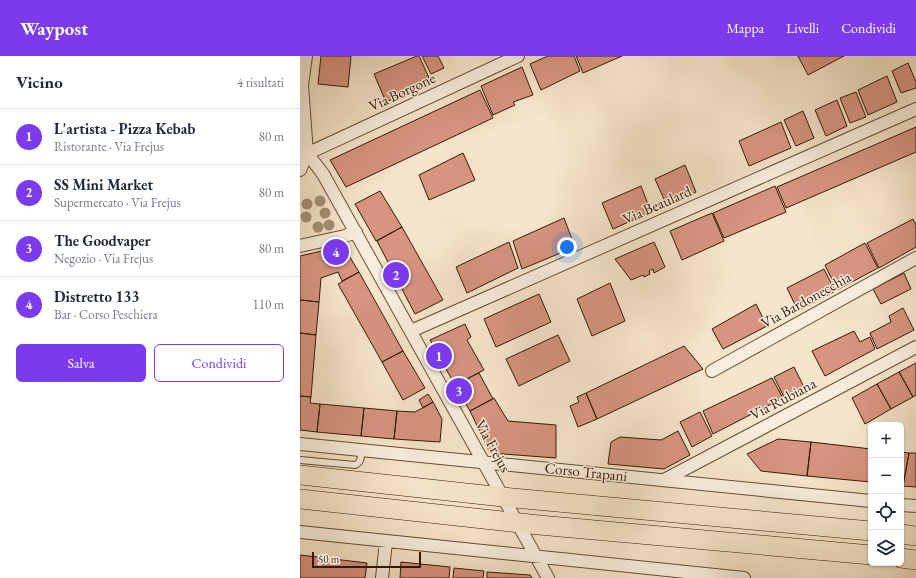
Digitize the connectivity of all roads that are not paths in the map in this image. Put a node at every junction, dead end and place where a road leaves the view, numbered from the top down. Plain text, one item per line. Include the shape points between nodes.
1 (306, 56) edge
2 (518, 56) edge
3 (916, 109) edge
4 (302, 151) edge
5 (300, 170) edge
6 (356, 232) junction
7 (300, 246) edge
8 (916, 258) edge
9 (411, 331) junction
10 (916, 347) edge
11 (712, 371) dead end
12 (300, 444) edge
13 (361, 450) junction
14 (300, 460) edge
15 (484, 462) junction
16 (300, 475) edge
17 (664, 480) junction
18 (503, 497) junction
19 (300, 499) edge
20 (868, 501) edge
21 (904, 505) edge
22 (916, 506) edge
23 (516, 522) junction
24 (868, 531) edge
25 (300, 532) edge
26 (904, 534) edge
27 (916, 536) edge
28 (386, 542) junction
29 (868, 555) edge
30 (536, 558) junction
31 (904, 558) edge
32 (916, 560) edge
33 (382, 578) edge
34 (548, 578) edge
35 (744, 578) edge

1 - 4 street via 302,85
2 - 4 street, Via Borgone
3 - 9 street, Via Beaulard
4 - 5 street
4 - 6 street, Via Frejus via 323,174
6 - 7 street
6 - 9 street, Via Frejus
8 - 11 street, Via Bardonecchia
9 - 15 street, Via Frejus
10 - 17 street, Via Rubiana
12 - 13 street, Corso Trapani
13 - 14 lane via 361,460 355,465
13 - 15 street, Corso Trapani
15 - 17 street, Corso Trapani
15 - 18 street, Via Frejus
16 - 18 main road
17 - 20 street, Corso Trapani
18 - 23 street, Via Frejus
18 - 24 main road
19 - 23 main road
21 - 22 street
23 - 29 main road
23 - 30 street, Via Frejus
25 - 28 street
26 - 27 main road
28 - 30 street
28 - 33 street
30 - 34 street, Via Frejus
30 - 35 street
31 - 32 main road

